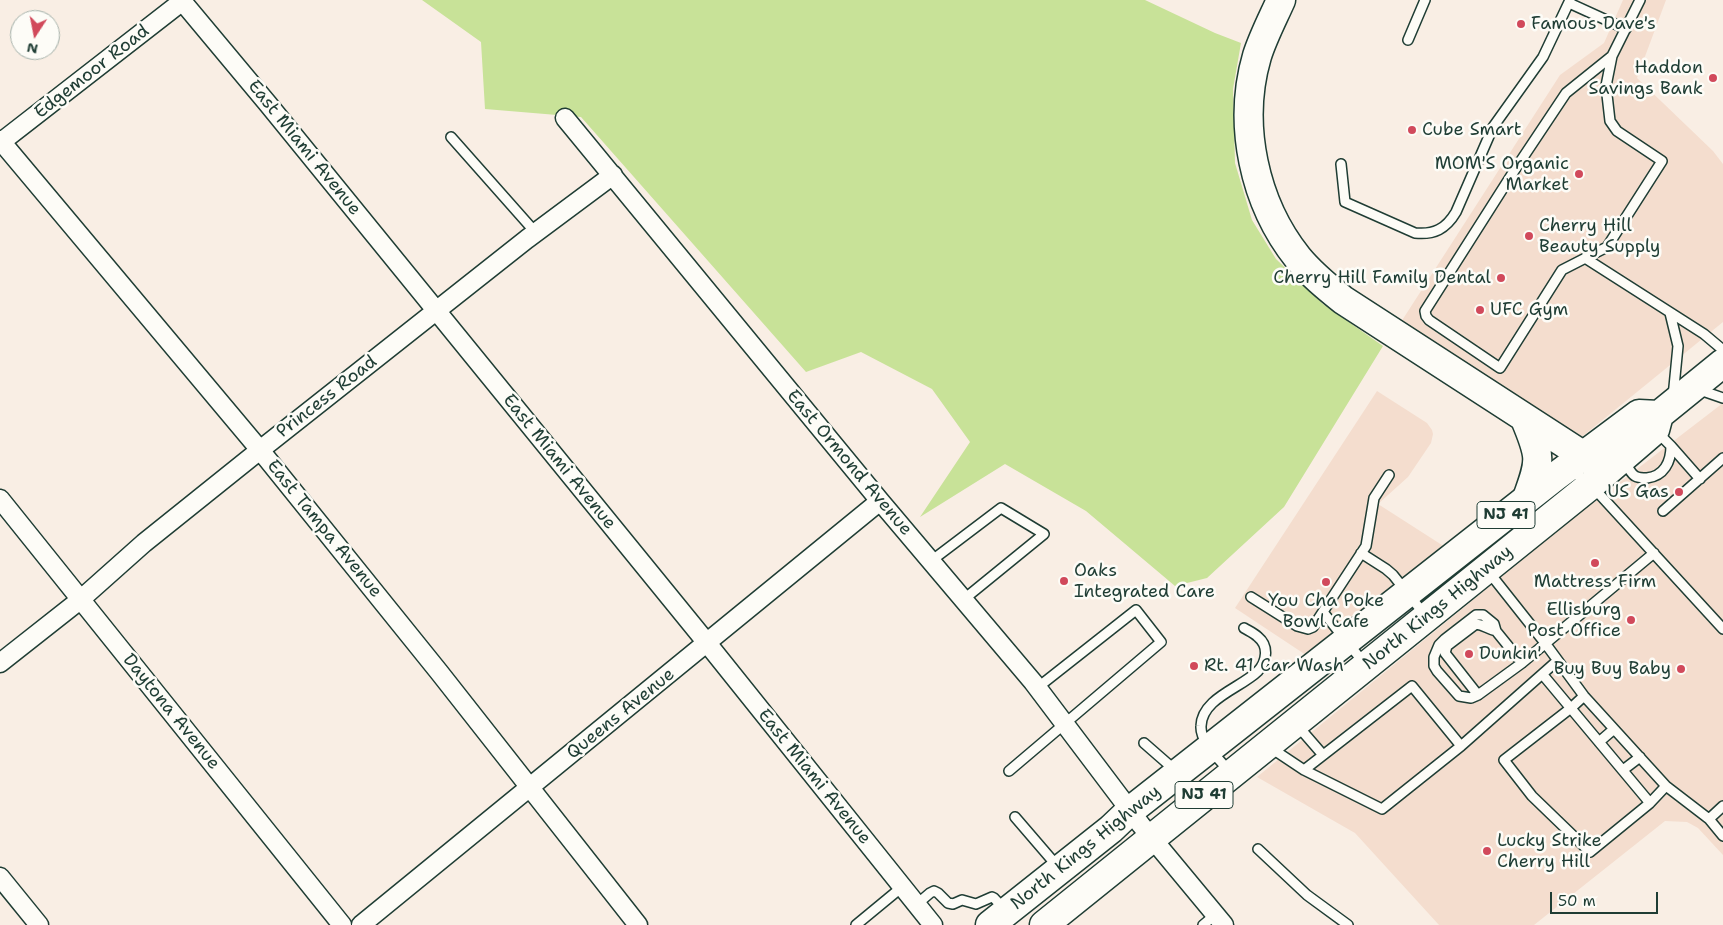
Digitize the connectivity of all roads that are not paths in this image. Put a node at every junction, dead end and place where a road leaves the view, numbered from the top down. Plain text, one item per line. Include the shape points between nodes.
1 (1281, 0) edge
2 (1426, 0) edge
3 (1640, 0) edge
4 (183, 1) edge
5 (1569, 2) edge
6 (1626, 29) junction
7 (1408, 40) dead end
8 (1612, 56) junction
9 (564, 118) dead end
10 (452, 137) dead end
11 (1, 142) edge
12 (1340, 164) dead end
13 (613, 175) junction
14 (536, 233) junction
15 (1586, 258) junction
16 (436, 310) junction
17 (1670, 313) junction
18 (1723, 350) edge
19 (1723, 363) edge
20 (1723, 398) edge
21 (1670, 417) junction
22 (1525, 419) junction
23 (260, 450) junction
24 (1584, 456) junction
25 (1723, 458) edge
26 (1620, 460) junction
27 (1389, 475) dead end
28 (1556, 476) junction
29 (1700, 479) junction
30 (1591, 485) junction
31 (1527, 498) junction
32 (0, 500) edge
33 (880, 501) junction
34 (1663, 511) dead end
35 (1362, 553) junction
36 (1654, 553) junction
37 (931, 561) junction
38 (1486, 569) junction
39 (1408, 593) junction
40 (1251, 597) dead end
41 (80, 600) junction
42 (963, 600) junction
43 (1323, 612) junction
44 (1426, 617) junction
45 (1244, 628) dead end
46 (1723, 629) edge
47 (1496, 631) junction
48 (1346, 641) junction
49 (707, 643) junction
50 (1545, 643) junction
51 (1558, 662) junction
52 (0, 663) edge
53 (1522, 663) junction
54 (1366, 666) junction
55 (1543, 675) junction
56 (1037, 688) junction
57 (1478, 695) junction
58 (1584, 696) junction
59 (1571, 708) junction
60 (1294, 722) junction
61 (1066, 725) junction
62 (1614, 729) junction
63 (1599, 742) junction
64 (1144, 743) dead end
65 (1267, 745) junction
66 (1461, 746) junction
67 (1210, 748) junction
68 (1323, 755) junction
69 (1640, 757) junction
70 (1304, 770) junction
71 (1623, 770) junction
72 (1009, 771) dead end
73 (1178, 773) junction
74 (1231, 774) junction
75 (1666, 786) junction
76 (530, 788) junction
77 (1650, 803) junction
78 (1723, 806) edge
79 (1131, 810) junction
80 (1014, 816) dead end
81 (1708, 819) junction
82 (1723, 836) edge
83 (1152, 837) junction
84 (1258, 848) dead end
85 (1060, 869) junction
86 (0, 877) edge
87 (902, 886) junction
88 (916, 905) junction
89 (998, 919) edge
90 (1214, 922) edge
91 (39, 925) edge
92 (342, 925) edge
93 (361, 925) edge
94 (638, 925) edge
95 (856, 925) edge
96 (933, 925) edge
97 (1044, 925) edge
98 (1348, 925) edge

1 - 22 main road via 1257,56 1252,76 1249,126 1255,170 1279,229 1299,259 1343,300
2 - 7 lane
3 - 6 lane
4 - 11 street, Edgemoor Road
4 - 16 street, East Miami Avenue
5 - 6 lane
5 - 12 lane via 1543,57 1493,127 1456,212 1443,228 1425,234 1415,233 1345,202
6 - 8 lane
8 - 15 lane via 1606,86 1612,127 1662,161 1607,247
8 - 15 lane via 1566,93 1425,310 1426,316 1500,368 1562,270
9 - 13 street, East Ormond Avenue
10 - 14 lane
11 - 23 street, East Tampa Avenue
13 - 14 street, Princess Road
13 - 33 street, East Ormond Avenue
14 - 16 street, Princess Road
15 - 17 lane
16 - 23 street, Princess Road
16 - 49 street, East Miami Avenue
17 - 18 lane
17 - 21 lane via 1678,346
19 - 21 main road, North Kings Highway / NJ 41
20 - 21 lane
21 - 24 main road, North Kings Highway / NJ 41 via 1639,414
21 - 26 main road, North Kings Highway / NJ 41
21 - 26 lane via 1671,456 1662,472 1654,477 1636,476
21 - 29 lane
22 - 24 main road
22 - 31 main road via 1536,446 1538,464
23 - 41 street, Princess Road via 144,543
23 - 76 street, East Tampa Avenue
24 - 26 main road via 1604,463
24 - 28 main road, North Kings Highway / NJ 41
25 - 29 lane
26 - 30 main road, North Kings Highway / NJ 41
27 - 35 lane via 1374,498
28 - 30 lane via 1572,472
28 - 31 main road, North Kings Highway / NJ 41
29 - 34 lane
30 - 36 lane
30 - 38 main road, North Kings Highway / NJ 41
31 - 39 main road, North Kings Highway / NJ 41
32 - 41 street, Daytona Avenue
33 - 37 street, East Ormond Avenue
33 - 49 street, Queens Avenue
35 - 39 lane via 1386,569
35 - 43 lane
36 - 46 lane
36 - 50 lane
37 - 42 street, East Ormond Avenue
37 - 42 lane via 1001,508 1044,534
38 - 44 main road, North Kings Highway / NJ 41
38 - 50 lane
39 - 44 lane
39 - 48 main road, North Kings Highway / NJ 41
40 - 43 lane via 1302,628 1313,627
41 - 52 street, Princess Road
41 - 92 street, Daytona Avenue
42 - 56 street, East Ormond Avenue
43 - 48 lane
44 - 54 main road, North Kings Highway / NJ 41
45 - 67 lane via 1258,637 1266,652 1258,671 1218,698 1203,715 1201,727
47 - 53 lane
47 - 57 lane via 1476,624 1447,646 1445,653
47 - 57 lane via 1494,624 1483,615 1476,615 1439,645 1434,657 1437,671 1459,696 1471,698
48 - 54 lane
48 - 67 main road, North Kings Highway / NJ 41
49 - 76 street, Queens Avenue
49 - 87 street, East Miami Avenue
50 - 51 lane
50 - 53 lane
51 - 55 lane
51 - 58 lane
53 - 57 lane
54 - 60 main road, North Kings Highway / NJ 41
55 - 59 lane
55 - 66 lane
56 - 61 street, East Ormond Avenue
56 - 61 lane via 1136,610 1161,642
58 - 59 lane
58 - 62 lane
59 - 63 lane
59 - 77 lane via 1504,760 1532,796 1590,852
60 - 65 main road, North Kings Highway / NJ 41
60 - 68 lane
61 - 72 lane
61 - 79 street, East Ormond Avenue
62 - 63 lane
62 - 69 lane
63 - 71 lane
64 - 73 lane
65 - 70 lane
65 - 74 main road, North Kings Highway / NJ 41
66 - 68 lane via 1412,686
66 - 70 lane via 1382,809
67 - 73 main road, North Kings Highway / NJ 41
67 - 74 lane
68 - 70 lane
69 - 71 lane
69 - 75 lane
71 - 77 lane
73 - 79 main road, North Kings Highway / NJ 41
74 - 83 main road, North Kings Highway / NJ 41
75 - 77 lane
75 - 81 lane
76 - 93 street, Queens Avenue
76 - 94 street, East Tampa Avenue
78 - 81 lane
79 - 83 street, East Ormond Avenue
79 - 85 main road, North Kings Highway / NJ 41
80 - 85 lane
81 - 82 lane
83 - 90 street, East Ormond Avenue
83 - 97 main road, North Kings Highway / NJ 41
84 - 98 lane via 1307,895
85 - 89 main road, North Kings Highway / NJ 41
86 - 91 street
87 - 88 street, East Miami Avenue
87 - 95 lane
88 - 89 lane via 934,891 953,904 962,900 976,904 989,897 994,898
88 - 96 street, East Miami Avenue

